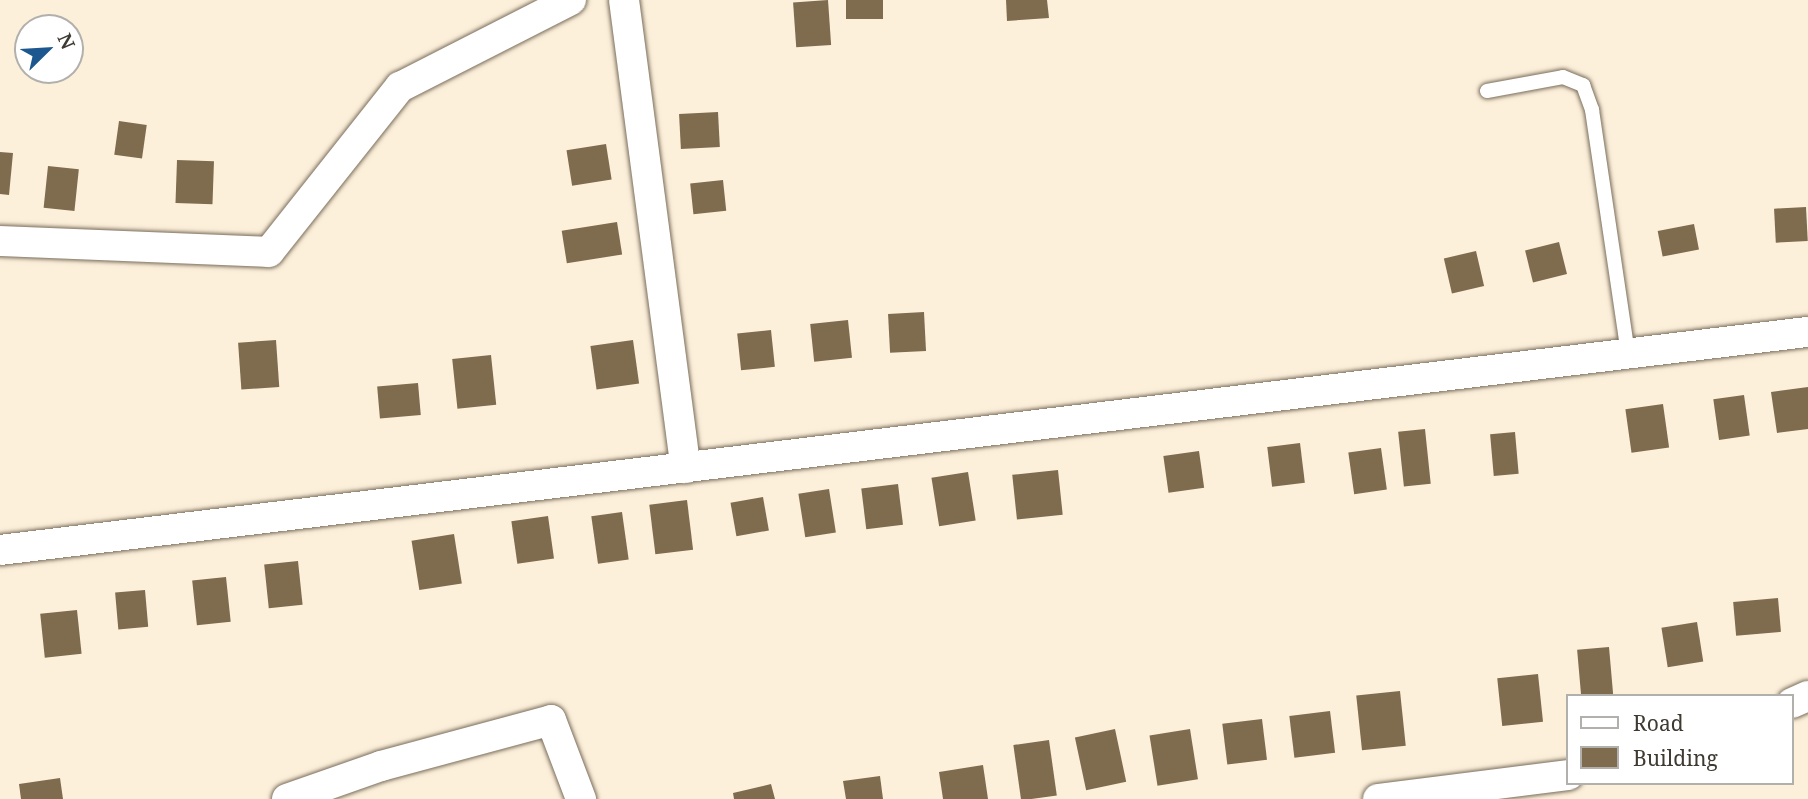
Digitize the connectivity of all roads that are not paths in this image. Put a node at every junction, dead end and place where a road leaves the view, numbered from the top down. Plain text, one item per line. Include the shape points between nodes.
1 (571, 0) edge
2 (624, 0) edge
3 (1487, 91) dead end
4 (0, 241) edge
5 (1808, 332) edge
6 (1628, 354) junction
7 (686, 468) junction
8 (0, 550) edge
9 (1566, 775) edge
10 (287, 799) edge
11 (581, 799) edge
12 (1378, 799) edge

1 - 4 street via 400,87 269,252
2 - 7 street
3 - 6 lane via 1563,77 1583,85 1592,110
5 - 6 street
6 - 7 street
7 - 8 street
9 - 12 street
10 - 11 street via 381,766 551,720

